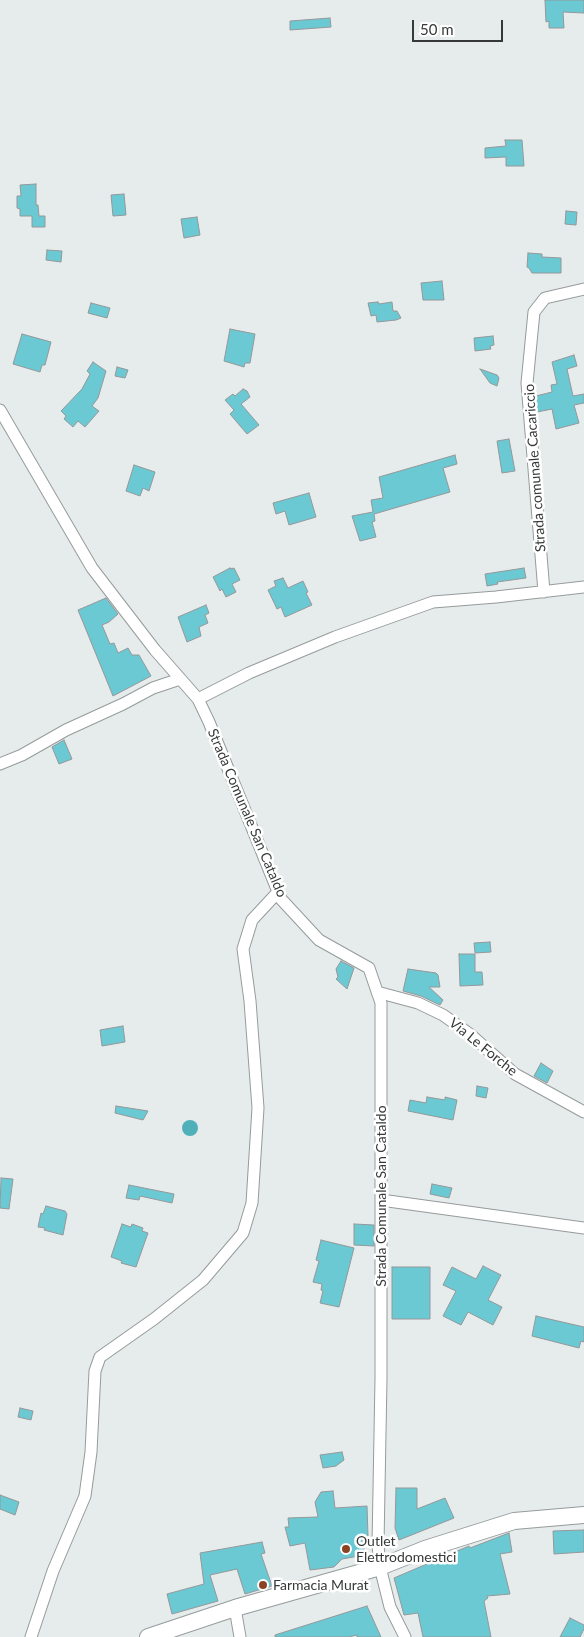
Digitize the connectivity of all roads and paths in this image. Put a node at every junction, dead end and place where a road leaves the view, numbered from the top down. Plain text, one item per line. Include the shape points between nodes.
1 (584, 289) edge
2 (0, 410) edge
3 (584, 587) edge
4 (544, 592) junction
5 (180, 679) junction
6 (198, 699) junction
7 (0, 764) edge
8 (278, 892) junction
9 (377, 992) junction
10 (584, 1112) edge
11 (381, 1200) junction
12 (584, 1228) edge
13 (584, 1515) edge
14 (380, 1567) junction
15 (235, 1608) junction
16 (31, 1637) edge
17 (148, 1637) edge
18 (240, 1637) edge
19 (405, 1637) edge

1 - 4 street, Strada comunale Cacariccio via 545,298 534,312 527,383
2 - 5 street, Strada Comunale San Cataldo via 92,568
3 - 4 street
4 - 6 street via 433,602 327,640
5 - 6 street, Strada Comunale San Cataldo
5 - 7 street via 153,688
6 - 8 street, Strada Comunale San Cataldo
8 - 9 street, Strada Comunale San Cataldo via 281,900 319,940 369,968
8 - 16 street via 252,920 243,949 258,1108 252,1203 243,1233 203,1280 100,1357 95,1371 85,1496 53,1571
9 - 10 street, Via Le Forche via 418,1003 443,1015 515,1074
9 - 11 street, Strada Comunale San Cataldo via 381,1003
11 - 12 street
11 - 14 street, Strada Comunale San Cataldo
13 - 14 main road via 514,1521
14 - 15 main road
14 - 19 street, Strada Comunale San Cataldo via 390,1608
15 - 17 main road
15 - 18 street

